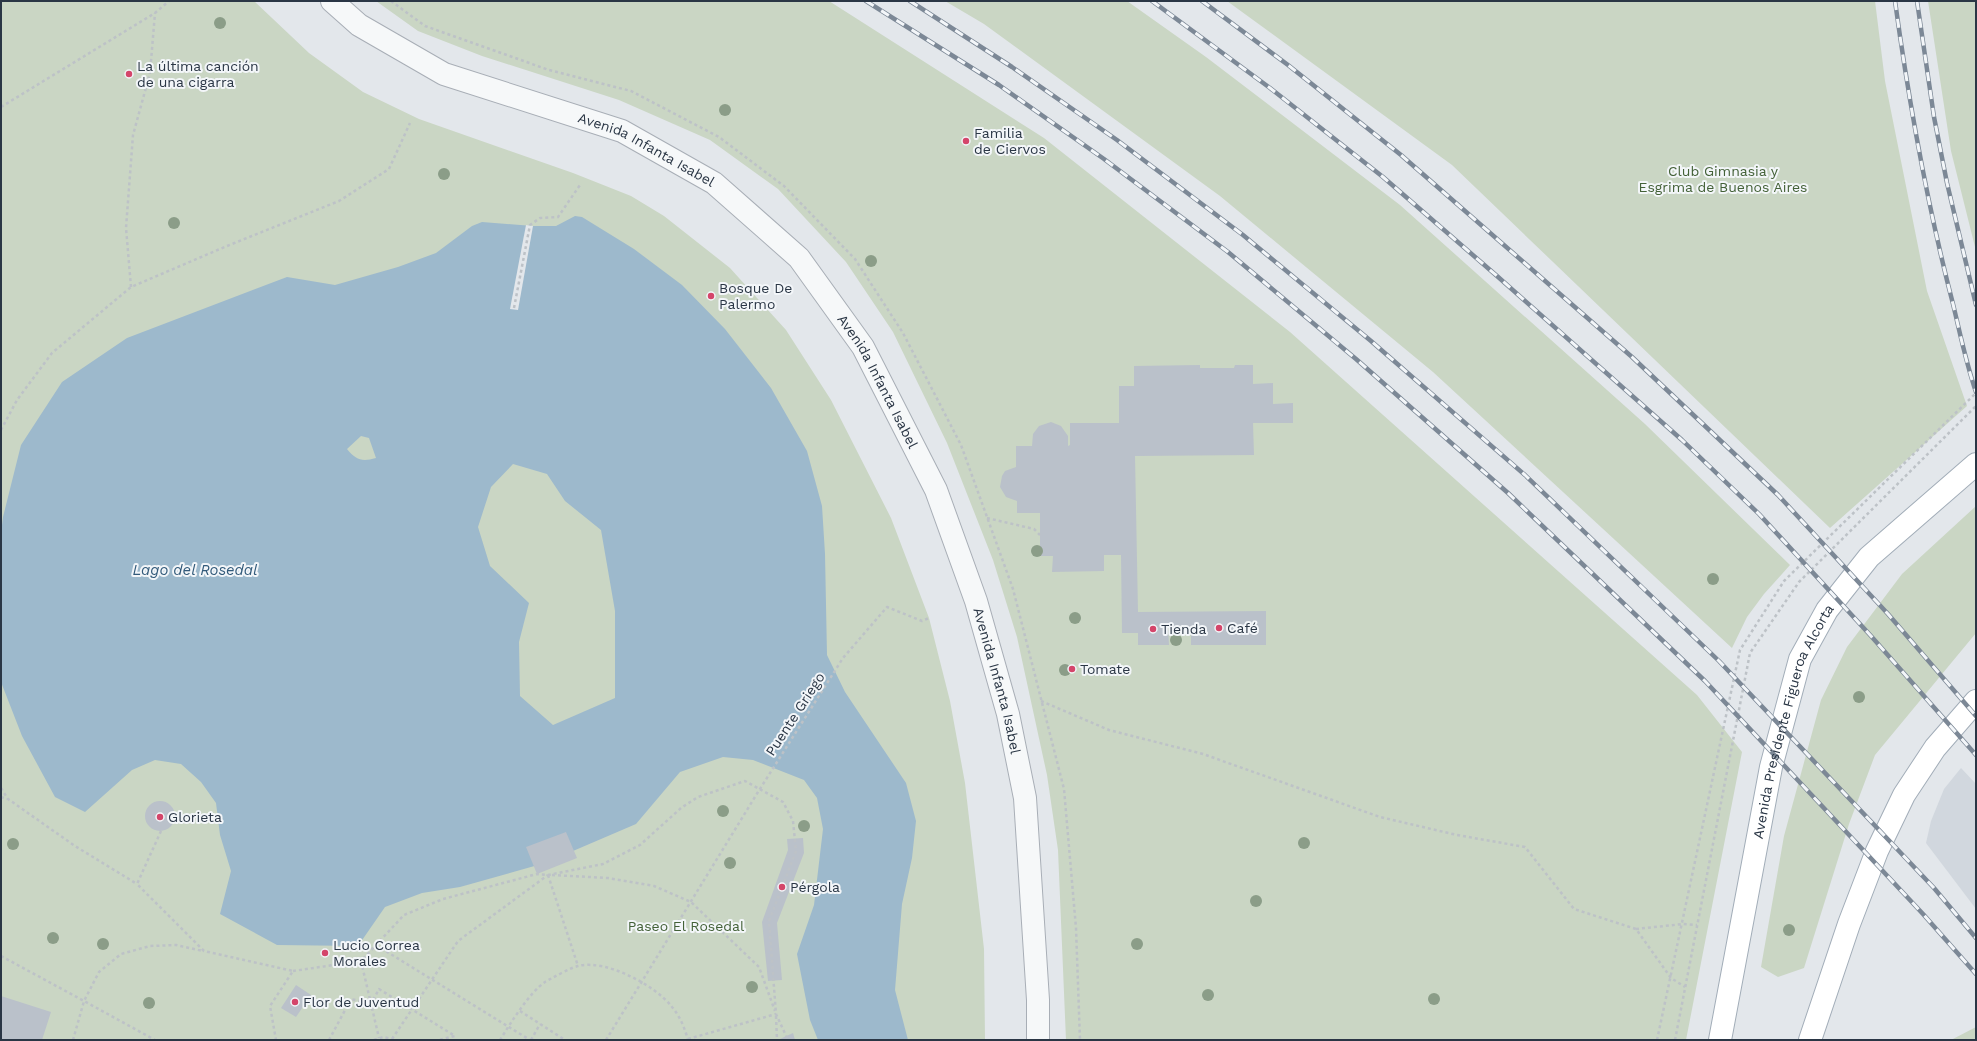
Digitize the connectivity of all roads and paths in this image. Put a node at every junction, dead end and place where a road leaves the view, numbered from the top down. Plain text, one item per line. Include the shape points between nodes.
1 (169, 1) edge
2 (332, 1) edge
3 (391, 1) edge
4 (156, 13) junction
5 (631, 91) dead end
6 (1, 107) edge
7 (410, 123) dead end
8 (580, 185) dead end
9 (131, 287) junction
10 (514, 308) dead end
11 (1, 430) edge
12 (1976, 464) edge
13 (988, 518) dead end
14 (1040, 535) dead end
15 (929, 618) dead end
16 (1041, 701) dead end
17 (1976, 701) edge
18 (1, 788) edge
19 (760, 788) junction
20 (1, 797) edge
21 (8, 799) junction
22 (161, 831) dead end
23 (548, 875) junction
24 (137, 884) junction
25 (690, 902) junction
26 (1697, 925) dead end
27 (1636, 929) junction
28 (376, 945) junction
29 (204, 951) junction
30 (1, 956) edge
31 (361, 961) junction
32 (578, 966) junction
33 (293, 971) junction
34 (431, 980) junction
35 (642, 981) junction
36 (1685, 987) dead end
37 (84, 1001) junction
38 (371, 1004) junction
39 (412, 1009) junction
40 (520, 1011) junction
41 (776, 1014) junction
42 (540, 1024) junction
43 (509, 1026) junction
44 (379, 1038) junction
45 (73, 1040) edge
46 (155, 1040) edge
47 (276, 1040) edge
48 (329, 1040) edge
49 (374, 1040) edge
50 (393, 1040) edge
51 (439, 1040) edge
52 (500, 1040) edge
53 (530, 1040) edge
54 (565, 1040) edge
55 (606, 1040) edge
56 (688, 1040) edge
57 (777, 1040) edge
58 (788, 1040) edge
59 (1038, 1040) edge
60 (1720, 1040) edge
61 (1810, 1040) edge

1 - 4 path
2 - 59 street, Avenida Infanta Isabel via 359,25 444,74 622,131 714,183 799,258 863,347 936,490 976,601 1008,714 1025,798 1038,1000
3 - 5 path via 424,26 549,70
4 - 6 path
4 - 9 path via 150,73 133,135 126,228
7 - 9 path via 389,169 338,201
8 - 10 path via 558,218 540,218 530,226
9 - 11 path via 52,353 17,400
12 - 60 main road, Avenida Presidente Figueroa Alcorta via 1869,557 1827,610 1800,659 1771,767
13 - 14 path via 1034,529
15 - 19 path, Puente Griego via 922,621 887,607 843,658
16 - 27 path via 1109,730 1202,754 1380,816 1457,835 1524,847 1574,909
17 - 61 main road via 1935,748 1904,796 1877,852 1849,924
18 - 21 path
19 - 23 path via 744,781 698,797 681,808 640,845 603,864
19 - 25 path, Puente Griego
19 - 41 path via 783,802 793,821 796,851 769,922
20 - 21 path
21 - 24 path via 75,846
22 - 24 path
23 - 25 path via 608,878 654,886
23 - 28 path via 536,874 443,899 404,915
23 - 32 path
23 - 34 path via 458,941
24 - 29 path
25 - 35 path, Puente Griego
25 - 41 path via 758,967
26 - 27 path
27 - 36 path via 1671,978
28 - 31 path
28 - 34 path
29 - 33 path
29 - 37 path via 176,945 150,946 121,954 98,972
30 - 37 path
31 - 33 path
31 - 38 path
32 - 35 path via 598,966 619,971
32 - 40 path via 544,983
33 - 47 path via 270,1006
34 - 39 path
34 - 43 path
35 - 55 path, Puente Griego
35 - 56 path via 672,1006 684,1026
37 - 45 path
37 - 46 path
38 - 39 path via 379,989
38 - 44 path
38 - 48 path via 351,999
39 - 50 path
39 - 51 path via 455,1036
40 - 42 path
40 - 43 path
41 - 56 path
41 - 57 path
41 - 58 path
42 - 53 path
42 - 54 path
43 - 52 path
43 - 53 path
44 - 49 path
44 - 50 path

